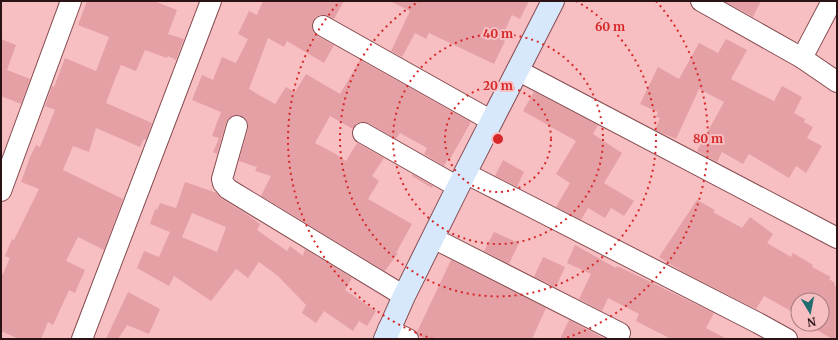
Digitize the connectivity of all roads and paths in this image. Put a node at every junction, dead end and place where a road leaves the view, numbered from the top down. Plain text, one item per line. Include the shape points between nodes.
1 (71, 1) edge
2 (211, 1) edge
3 (553, 1) edge
4 (701, 1) edge
5 (832, 1) edge
6 (323, 26) dead end
7 (802, 58) junction
8 (517, 70) junction
9 (837, 82) edge
10 (492, 121) junction
11 (237, 126) dead end
12 (363, 133) dead end
13 (462, 180) junction
14 (1, 191) edge
15 (433, 238) junction
16 (837, 238) edge
17 (404, 296) junction
18 (754, 331) edge
19 (620, 332) dead end
20 (386, 334) edge
21 (82, 339) edge
22 (408, 339) edge
23 (788, 339) edge

1 - 14 street
2 - 21 street
3 - 8 street
4 - 7 street
5 - 7 street
6 - 10 street
7 - 9 street
8 - 10 street
8 - 16 street
10 - 13 street
11 - 17 street via 222,179 228,189
12 - 13 street
13 - 15 street
13 - 18 street
15 - 17 street
15 - 19 street
17 - 20 street
18 - 23 street
20 - 22 street

